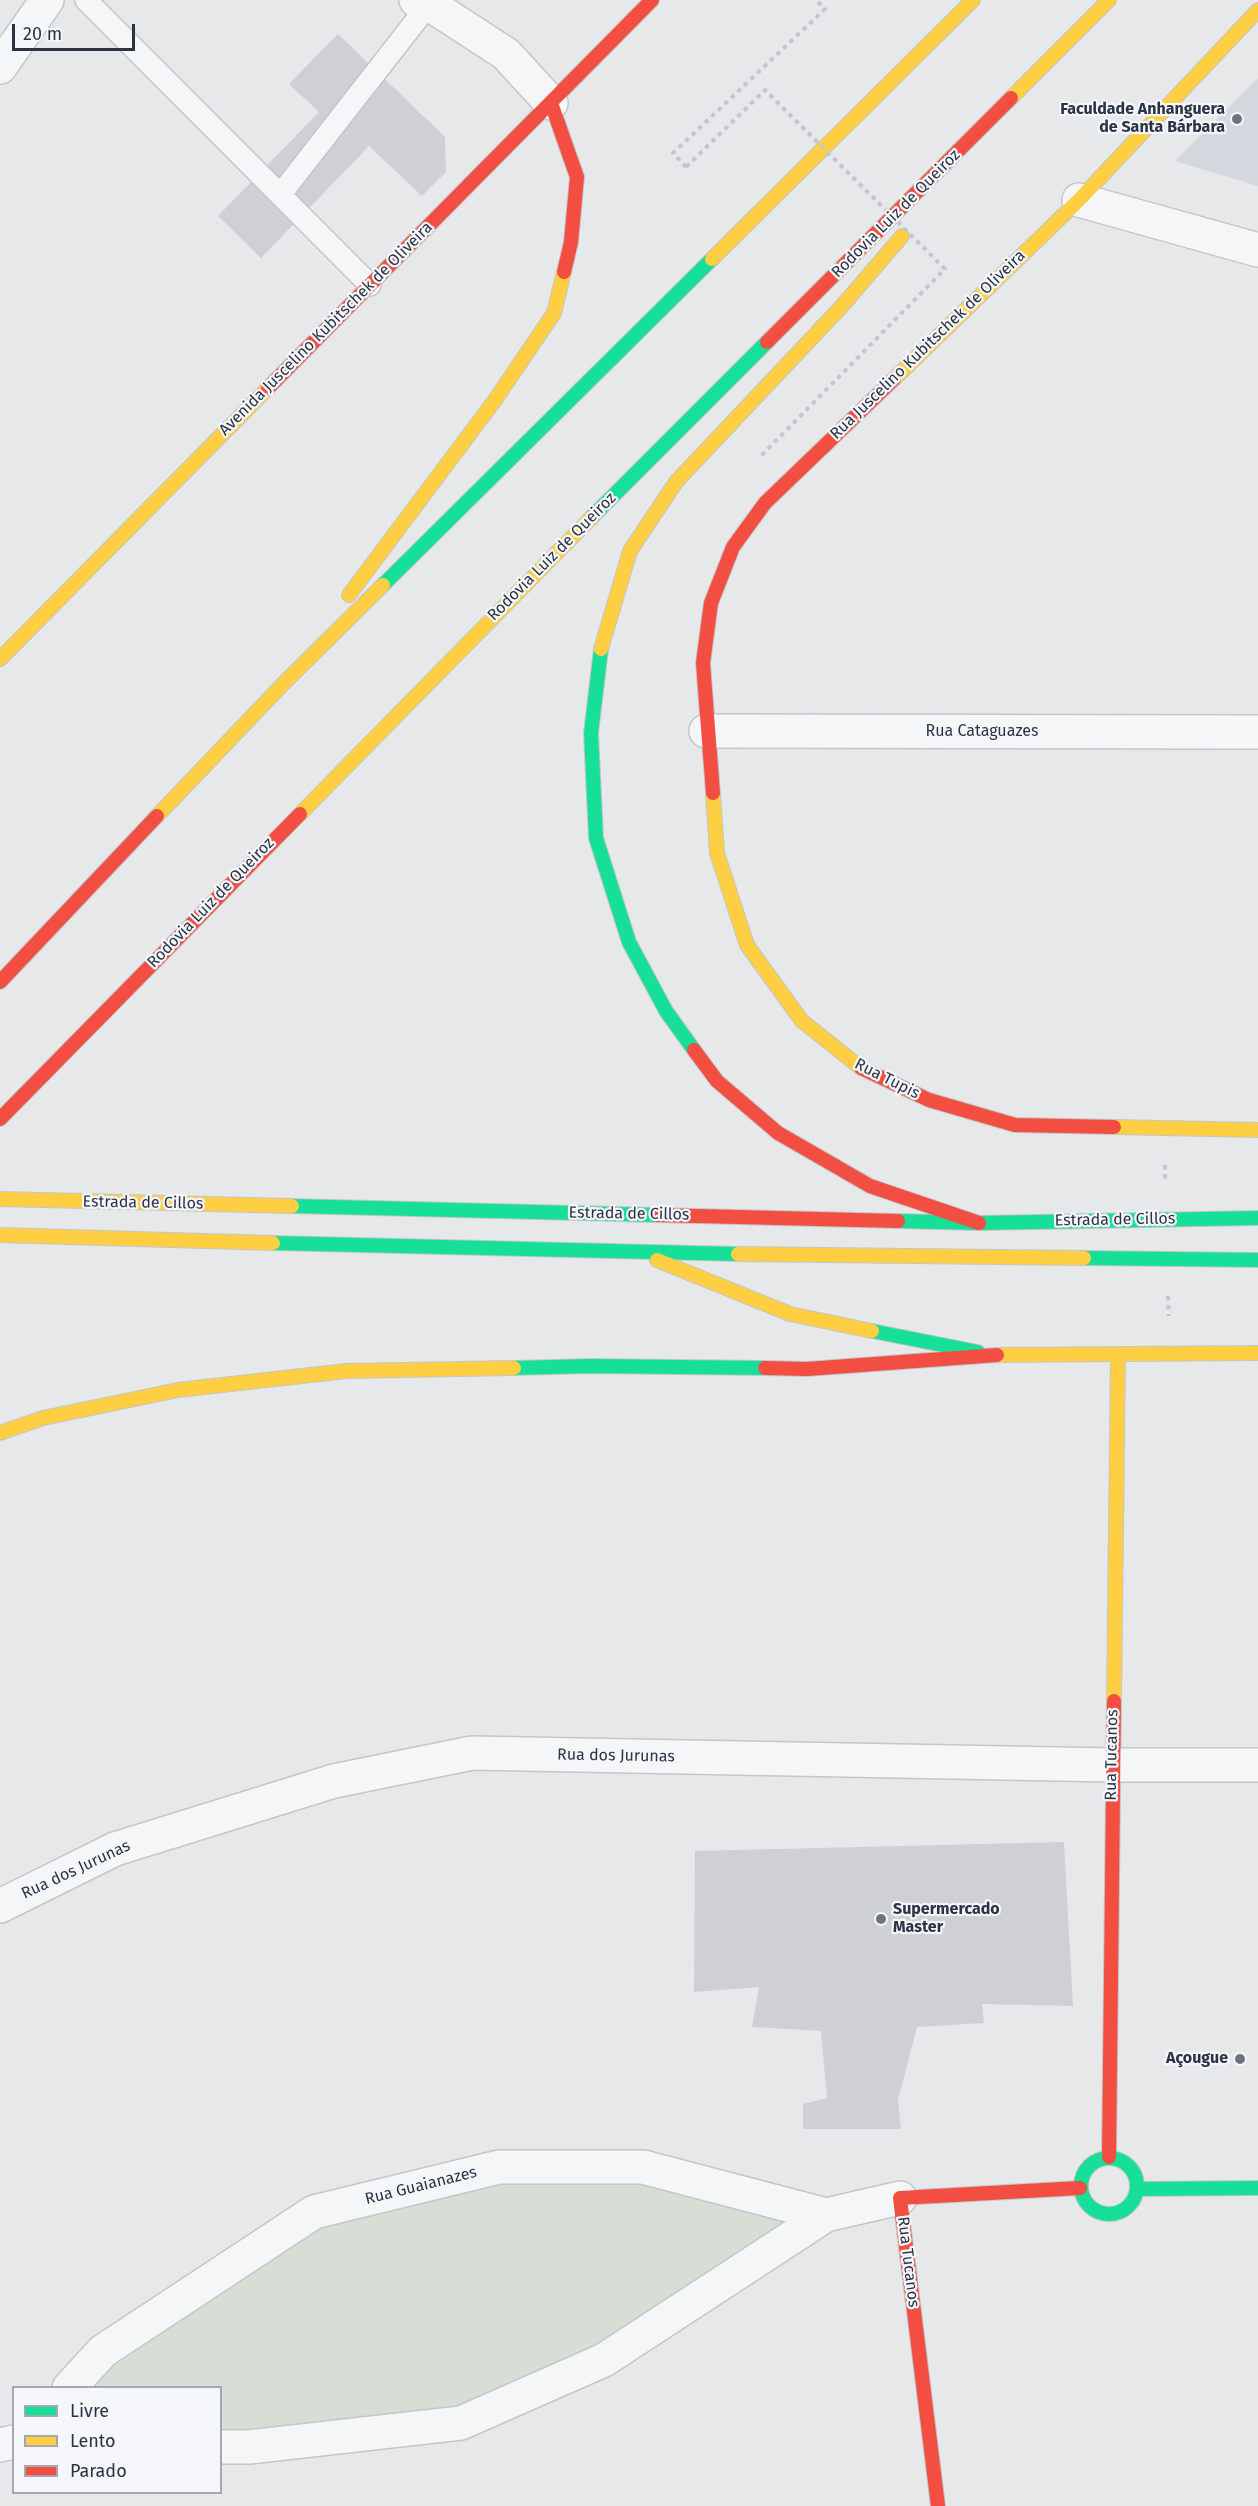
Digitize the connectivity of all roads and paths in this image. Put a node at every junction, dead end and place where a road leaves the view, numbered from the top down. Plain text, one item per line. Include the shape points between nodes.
1 (47, 0) edge
2 (86, 0) edge
3 (652, 0) edge
4 (816, 0) edge
5 (973, 0) edge
6 (1109, 0) edge
7 (423, 2) edge
8 (1258, 10) edge
9 (1059, 51) junction
10 (0, 67) edge
11 (551, 103) junction
12 (950, 179) dead end
13 (280, 195) junction
14 (1078, 200) junction
15 (912, 224) dead end
16 (1258, 250) edge
17 (370, 285) junction
18 (760, 457) dead end
19 (0, 658) edge
20 (283, 684) junction
21 (706, 732) junction
22 (1258, 732) edge
23 (0, 982) edge
24 (0, 1119) edge
25 (1258, 1131) edge
26 (0, 1199) edge
27 (1258, 1218) edge
28 (979, 1223) junction
29 (0, 1235) edge
30 (641, 1253) junction
31 (1258, 1260) edge
32 (1258, 1353) edge
33 (1118, 1354) junction
34 (997, 1355) junction
35 (0, 1433) edge
36 (1112, 1765) junction
37 (1258, 1765) edge
38 (0, 1906) edge
39 (1109, 2157) junction
40 (1080, 2188) junction
41 (1258, 2188) edge
42 (1137, 2189) junction
43 (900, 2198) junction
44 (826, 2215) junction
45 (71, 2386) edge
46 (222, 2447) edge
47 (938, 2506) edge

1 - 10 street
2 - 13 lane
3 - 11 main road, Avenida Juscelino Kubitschek de Oliveira
4 - 18 path, bridge via 825,9 673,153 686,166 765,90 945,269
5 - 20 main road
6 - 9 main road, Rodovia Luiz de Queiroz
7 - 11 street via 506,54
7 - 13 lane
8 - 14 main road, Rua Juscelino Kubitschek de Oliveira
9 - 12 main road
9 - 24 main road, Rodovia Luiz de Queiroz via 524,585
11 - 17 main road, Avenida Juscelino Kubitschek de Oliveira
11 - 20 main road via 577,177 571,242 554,313 495,400
13 - 17 lane
14 - 16 street
14 - 21 main road, Rua Juscelino Kubitschek de Oliveira via 765,503 734,547 711,603 703,663
15 - 28 main road via 842,306 676,482 630,551 602,642 591,734 596,838 629,942 666,1011 717,1081 778,1134 870,1186
17 - 19 main road, Avenida Juscelino Kubitschek de Oliveira
20 - 23 main road
21 - 22 street, Rua Cataguazes
21 - 25 main road, Rua Tupis via 717,853 747,945 802,1021 855,1065 929,1100 1016,1125
26 - 28 main road, Estrada de Cillos
27 - 28 main road, Estrada de Cillos
29 - 30 main road
30 - 31 main road
30 - 34 main road via 790,1314
32 - 33 main road
33 - 34 main road
33 - 36 main road, Rua Tucanos
34 - 35 main road via 807,1369 591,1366 346,1371 178,1390 43,1418
36 - 37 street, Rua dos Jurunas
36 - 38 street, Rua dos Jurunas via 471,1754 334,1781 115,1849
36 - 39 main road, Rua Tucanos
39 - 40 main road via 1097,2159 1088,2167
39 - 42 main road via 1130,2167
40 - 42 main road via 1091,2209 1102,2214 1125,2209
40 - 43 main road, Rua Tucanos
41 - 42 main road
43 - 44 street, Rua Guaianazes
43 - 47 main road, Rua Tucanos
44 - 45 street, Rua Guaianazes via 642,2167 499,2167 314,2212 103,2351
44 - 46 street, Rua Guaianazes via 604,2360 461,2423

